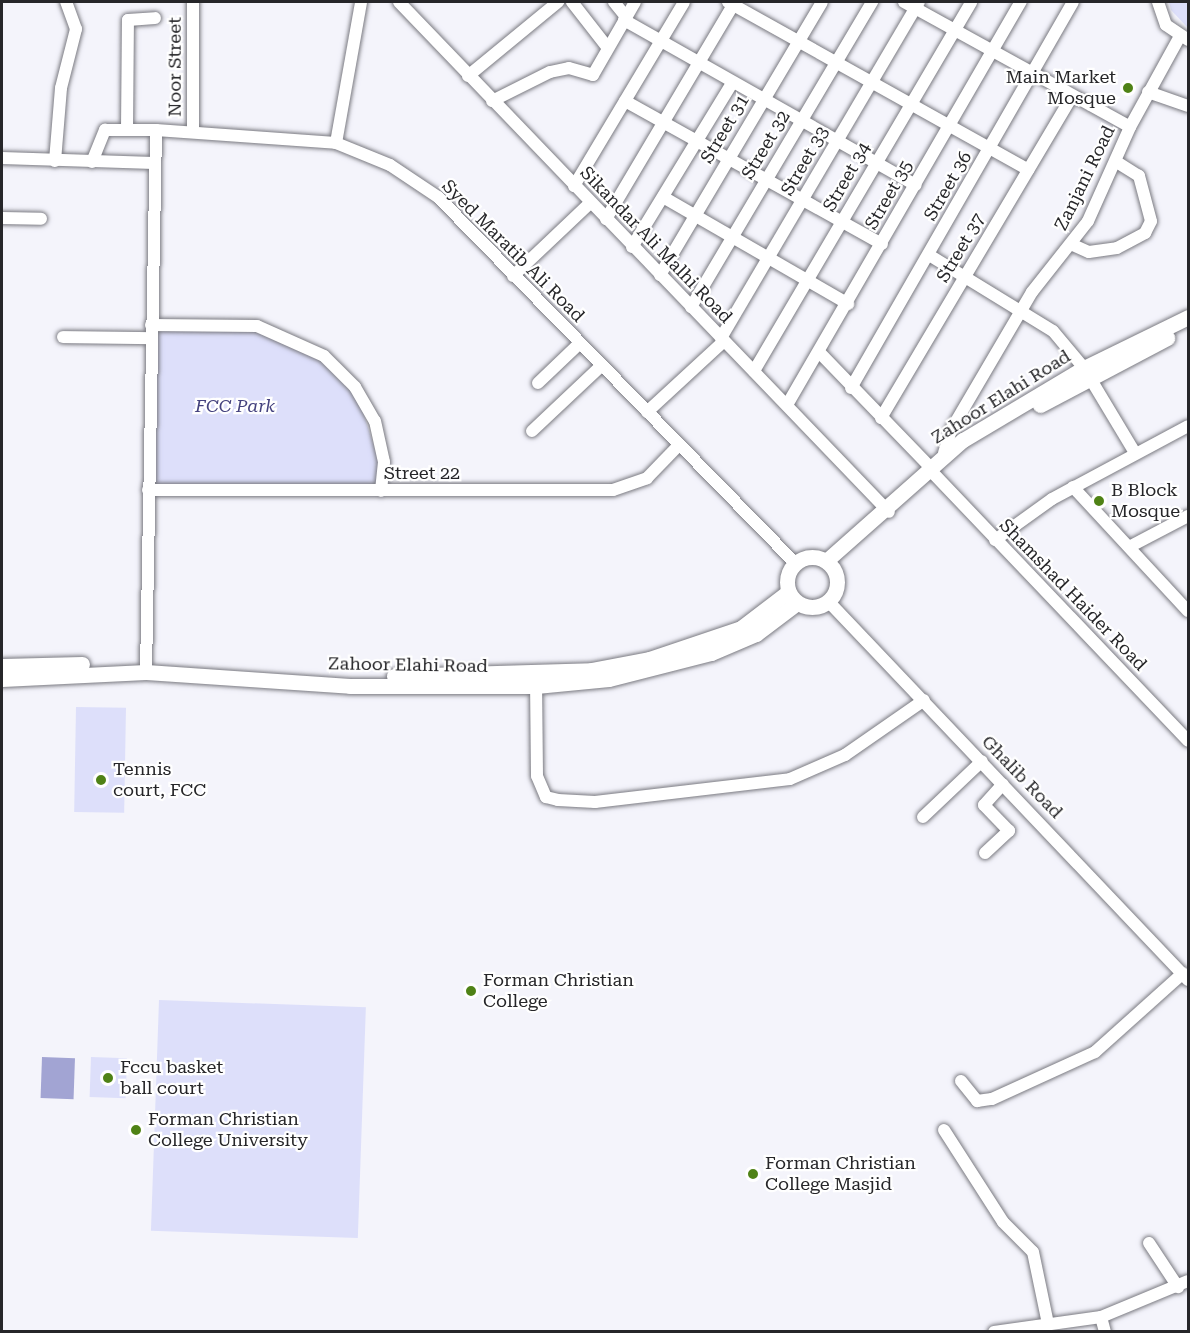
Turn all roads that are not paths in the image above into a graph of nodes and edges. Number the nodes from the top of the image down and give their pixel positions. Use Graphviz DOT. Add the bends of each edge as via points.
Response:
graph roads {
  1 [pos="66,2"];
  2 [pos="193,2"];
  3 [pos="361,2"];
  4 [pos="399,2"];
  5 [pos="558,2"];
  6 [pos="572,2"];
  7 [pos="614,2"];
  8 [pos="635,2"];
  9 [pos="684,2"];
  10 [pos="732,2"];
  11 [pos="822,2"];
  12 [pos="872,2"];
  13 [pos="971,2"];
  14 [pos="1021,2"];
  15 [pos="1072,2"];
  16 [pos="1158,2"];
  17 [pos="913,4"];
  18 [pos="154,18"];
  19 [pos="625,18"];
  20 [pos="954,30"];
  21 [pos="1184,38"];
  22 [pos="660,41"];
  23 [pos="798,41"];
  24 [pos="608,48"];
  25 [pos="992,51"];
  26 [pos="836,62"];
  27 [pos="698,63"];
  28 [pos="1034,75"];
  29 [pos="468,76"];
  30 [pos="872,82"];
  31 [pos="732,83"];
  32 [pos="1148,92"];
  33 [pos="1072,96"];
  34 [pos="763,100"];
  35 [pos="492,101"];
  36 [pos="625,101"];
  37 [pos="911,104"];
  38 [pos="1188,106"];
  39 [pos="801,121"];
  40 [pos="663,122"];
  41 [pos="949,125"];
  42 [pos="1130,128"];
  43 [pos="127,129"];
  44 [pos="156,130"];
  45 [pos="193,132"];
  46 [pos="697,141"];
  47 [pos="837,141"];
  48 [pos="336,143"];
  49 [pos="990,148"];
  50 [pos="2,158"];
  51 [pos="729,159"];
  52 [pos="55,160"];
  53 [pos="1115,161"];
  54 [pos="92,162"];
  55 [pos="154,163"];
  56 [pos="876,163"];
  57 [pos="1028,170"];
  58 [pos="766,180"];
  59 [pos="916,185"];
  60 [pos="574,186"];
  61 [pos="663,197"];
  62 [pos="802,200"];
  63 [pos="590,203"];
  64 [pos="695,216"];
  65 [pos="2,218"];
  66 [pos="41,219"];
  67 [pos="606,219"];
  68 [pos="841,222"];
  69 [pos="732,237"];
  70 [pos="882,244"];
  71 [pos="1073,245"];
  72 [pos="632,247"];
  73 [pos="929,255"];
  74 [pos="768,258"];
  75 [pos="513,276"];
  76 [pos="660,276"];
  77 [pos="965,277"];
  78 [pos="807,280"];
  79 [pos="848,304"];
  80 [pos="691,307"];
  81 [pos="1022,309"];
  82 [pos="1188,317"];
  83 [pos="1188,328"];
  84 [pos="151,331"];
  85 [pos="63,337"];
  86 [pos="723,340"];
  87 [pos="579,344"];
  88 [pos="819,352"];
  89 [pos="601,366"];
  90 [pos="754,371"];
  91 [pos="1086,373"];
  92 [pos="538,382"];
  93 [pos="851,388"];
  94 [pos="787,405"];
  95 [pos="647,412"];
  96 [pos="881,418"];
  97 [pos="1188,426"];
  98 [pos="532,431"];
  99 [pos="679,445"];
  100 [pos="944,453"];
  101 [pos="1135,453"];
  102 [pos="931,469"];
  103 [pos="1073,487"];
  104 [pos="148,490"];
  105 [pos="381,491"];
  106 [pos="886,510"];
  107 [pos="1188,516"];
  108 [pos="995,540"];
  109 [pos="1129,547"];
  110 [pos="795,562"];
  111 [pos="829,564"];
  112 [pos="793,597"];
  113 [pos="828,601"];
  114 [pos="1188,610"];
  115 [pos="2,666"];
  116 [pos="146,668"];
  117 [pos="2,679"];
  118 [pos="536,680"];
  119 [pos="924,700"];
  120 [pos="1188,741"];
  121 [pos="982,761"];
  122 [pos="1003,784"];
  123 [pos="923,817"];
  124 [pos="985,853"];
  125 [pos="1186,976"];
  126 [pos="961,1081"];
  127 [pos="944,1130"];
  128 [pos="1149,1244"];
  129 [pos="1183,1284"];
  130 [pos="1101,1317"];
  131 [pos="1040,1327"];
  132 [pos="994,1332"];
  133 [pos="1104,1332"];
  1 -- 52 [label="street" via="76,29 61,88"];
  2 -- 45 [label="street, Noor Street"];
  3 -- 48 [label="street"];
  4 -- 29 [label="street, Sikandar Ali Malhi Road"];
  5 -- 29 [label="street"];
  6 -- 24 [label="street"];
  7 -- 19 [label="street"];
  8 -- 19 [label="street"];
  9 -- 22 [label="street"];
  10 -- 23 [label="street"];
  10 -- 27 [label="street"];
  11 -- 23 [label="street, Street 31"];
  12 -- 26 [label="street, Street 32"];
  13 -- 20 [label="street, Street 34"];
  14 -- 25 [label="street, Street 35"];
  15 -- 28 [label="street, Street 36"];
  16 -- 21 [label="street" via="1166,25"];
  17 -- 20 [label="street"];
  17 -- 30 [label="street, Street 33"];
  18 -- 43 [label="street" via="128,20"];
  19 -- 22 [label="street"];
  19 -- 24 [label="street"];
  20 -- 25 [label="street"];
  20 -- 37 [label="street, Street 34"];
  21 -- 32 [label="street, Zanjani Road"];
  22 -- 27 [label="street"];
  22 -- 36 [label="street"];
  23 -- 26 [label="street"];
  23 -- 34 [label="street, Street 31"];
  24 -- 35 [label="street" via="593,75 569,68 550,72"];
  25 -- 28 [label="street"];
  25 -- 41 [label="street, Street 35"];
  26 -- 30 [label="street"];
  26 -- 39 [label="street, Street 32"];
  27 -- 31 [label="street"];
  27 -- 40 [label="street"];
  28 -- 33 [label="street"];
  28 -- 49 [label="street, Street 36"];
  29 -- 35 [label="street, Sikandar Ali Malhi Road"];
  30 -- 37 [label="street"];
  30 -- 47 [label="street, Street 33"];
  31 -- 34 [label="street"];
  31 -- 46 [label="street"];
  32 -- 38 [label="street"];
  32 -- 42 [label="street, Zanjani Road"];
  33 -- 42 [label="street"];
  33 -- 57 [label="street, Street 37"];
  34 -- 39 [label="street"];
  34 -- 51 [label="street, Street 31"];
  35 -- 60 [label="street, Sikandar Ali Malhi Road"];
  36 -- 40 [label="street"];
  36 -- 60 [label="street"];
  37 -- 41 [label="street"];
  37 -- 56 [label="street, Street 34"];
  39 -- 47 [label="street"];
  39 -- 58 [label="street, Street 32"];
  40 -- 46 [label="street"];
  40 -- 67 [label="street"];
  41 -- 49 [label="street"];
  41 -- 59 [label="street, Street 35"];
  42 -- 53 [label="street, Zanjani Road"];
  43 -- 44 [label="street, Syed Maratib Ali Road"];
  43 -- 54 [label="street, Syed Maratib Ali Road" via="100,134"];
  44 -- 45 [label="street, Syed Maratib Ali Road"];
  44 -- 55 [label="street"];
  45 -- 48 [label="street, Syed Maratib Ali Road"];
  46 -- 51 [label="street"];
  46 -- 61 [label="street"];
  47 -- 56 [label="street"];
  47 -- 62 [label="street, Street 33"];
  48 -- 75 [label="street, Syed Maratib Ali Road" via="390,165 438,197"];
  49 -- 57 [label="street"];
  49 -- 73 [label="street, Street 36"];
  50 -- 52 [label="street"];
  51 -- 58 [label="street"];
  51 -- 64 [label="street, Street 31"];
  52 -- 54 [label="street"];
  53 -- 71 [label="street, Zanjani Road"];
  53 -- 71 [label="street" via="1139,176 1151,221 1145,233 1117,248 1089,252"];
  54 -- 55 [label="street"];
  55 -- 84 [label="street"];
  56 -- 59 [label="street"];
  56 -- 68 [label="street, Street 34"];
  57 -- 77 [label="street, Street 37"];
  58 -- 62 [label="street"];
  58 -- 69 [label="street, Street 32"];
  59 -- 70 [label="street, Street 35"];
  60 -- 63 [label="street, Sikandar Ali Malhi Road"];
  61 -- 64 [label="street"];
  61 -- 72 [label="street"];
  62 -- 68 [label="street"];
  62 -- 74 [label="street, Street 33"];
  63 -- 67 [label="street, Sikandar Ali Malhi Road"];
  63 -- 75 [label="street"];
  64 -- 69 [label="street"];
  64 -- 76 [label="street, Street 31"];
  65 -- 66 [label="street"];
  67 -- 72 [label="street, Sikandar Ali Malhi Road"];
  68 -- 70 [label="street"];
  68 -- 78 [label="street, Street 34"];
  69 -- 74 [label="street"];
  69 -- 80 [label="street, Street 32"];
  70 -- 79 [label="street, Street 35"];
  71 -- 81 [label="street, Zanjani Road"];
  72 -- 76 [label="street, Sikandar Ali Malhi Road"];
  73 -- 77 [label="street"];
  73 -- 93 [label="street, Street 36"];
  74 -- 78 [label="street"];
  74 -- 86 [label="street, Street 33"];
  75 -- 87 [label="street, Syed Maratib Ali Road"];
  76 -- 80 [label="street, Sikandar Ali Malhi Road"];
  77 -- 81 [label="street"];
  77 -- 96 [label="street, Street 37"];
  78 -- 79 [label="street"];
  78 -- 90 [label="street, Street 34"];
  79 -- 88 [label="street, Street 35"];
  80 -- 86 [label="street, Sikandar Ali Malhi Road"];
  81 -- 91 [label="street" via="1053,331"];
  81 -- 100 [label="street, Zanjani Road" via="945,440"];
  82 -- 91 [label="main road, Zahoor Elahi Road"];
  83 -- 91 [label="main road, Zahoor Elahi Road"];
  84 -- 85 [label="street"];
  84 -- 104 [label="street"];
  84 -- 105 [label="street" via="257,326 324,356 355,387 375,421 384,462"];
  86 -- 90 [label="street, Sikandar Ali Malhi Road"];
  86 -- 95 [label="street, Street 33"];
  87 -- 89 [label="street, Syed Maratib Ali Road"];
  87 -- 92 [label="street"];
  88 -- 93 [label="street, Shamshad Haider Road"];
  88 -- 94 [label="street, Street 35"];
  89 -- 95 [label="street, Syed Maratib Ali Road"];
  89 -- 98 [label="street"];
  90 -- 94 [label="street, Sikandar Ali Malhi Road"];
  91 -- 100 [label="main road, Zahoor Elahi Road"];
  91 -- 101 [label="street"];
  91 -- 102 [label="main road, Zahoor Elahi Road"];
  93 -- 96 [label="street, Shamshad Haider Road"];
  94 -- 106 [label="street, Sikandar Ali Malhi Road"];
  95 -- 99 [label="street, Syed Maratib Ali Road"];
  96 -- 102 [label="street, Shamshad Haider Road"];
  97 -- 101 [label="street"];
  99 -- 105 [label="street, Street 22" via="647,478 613,490"];
  99 -- 110 [label="street, Syed Maratib Ali Road"];
  100 -- 102 [label="main road, Zahoor Elahi Road"];
  101 -- 103 [label="street"];
  102 -- 106 [label="main road, Zahoor Elahi Road"];
  102 -- 108 [label="street, Shamshad Haider Road"];
  103 -- 108 [label="street"];
  103 -- 109 [label="street"];
  104 -- 105 [label="street, Street 22"];
  104 -- 116 [label="street"];
  106 -- 111 [label="main road, Zahoor Elahi Road"];
  107 -- 109 [label="street"];
  108 -- 120 [label="street, Shamshad Haider Road"];
  109 -- 114 [label="street"];
  110 -- 111 [label="main road" via="811,556"];
  110 -- 112 [label="main road" via="787,576"];
  111 -- 113 [label="main road" via="837,581"];
  112 -- 113 [label="main road" via="813,607"];
  112 -- 118 [label="main road, Zahoor Elahi Road" via="756,634 711,653 609,679"];
  113 -- 119 [label="street, Ghalib Road"];
  115 -- 116 [label="main road, Zahoor Elahi Road"];
  116 -- 117 [label="main road, Zahoor Elahi Road"];
  116 -- 118 [label="main road, Zahoor Elahi Road" via="350,686"];
  118 -- 119 [label="street" via="541,789 558,800 595,802 790,779 845,755"];
  119 -- 121 [label="street, Ghalib Road"];
  121 -- 122 [label="street, Ghalib Road"];
  121 -- 123 [label="street"];
  122 -- 124 [label="street" via="984,805 1009,831"];
  122 -- 125 [label="street, Ghalib Road"];
  125 -- 126 [label="street" via="1095,1052 992,1099 977,1101"];
  127 -- 131 [label="street" via="1003,1222 1033,1252"];
  128 -- 129 [label="street"];
  129 -- 130 [label="street"];
  130 -- 131 [label="street"];
  130 -- 133 [label="street"];
  131 -- 132 [label="street"];
}
